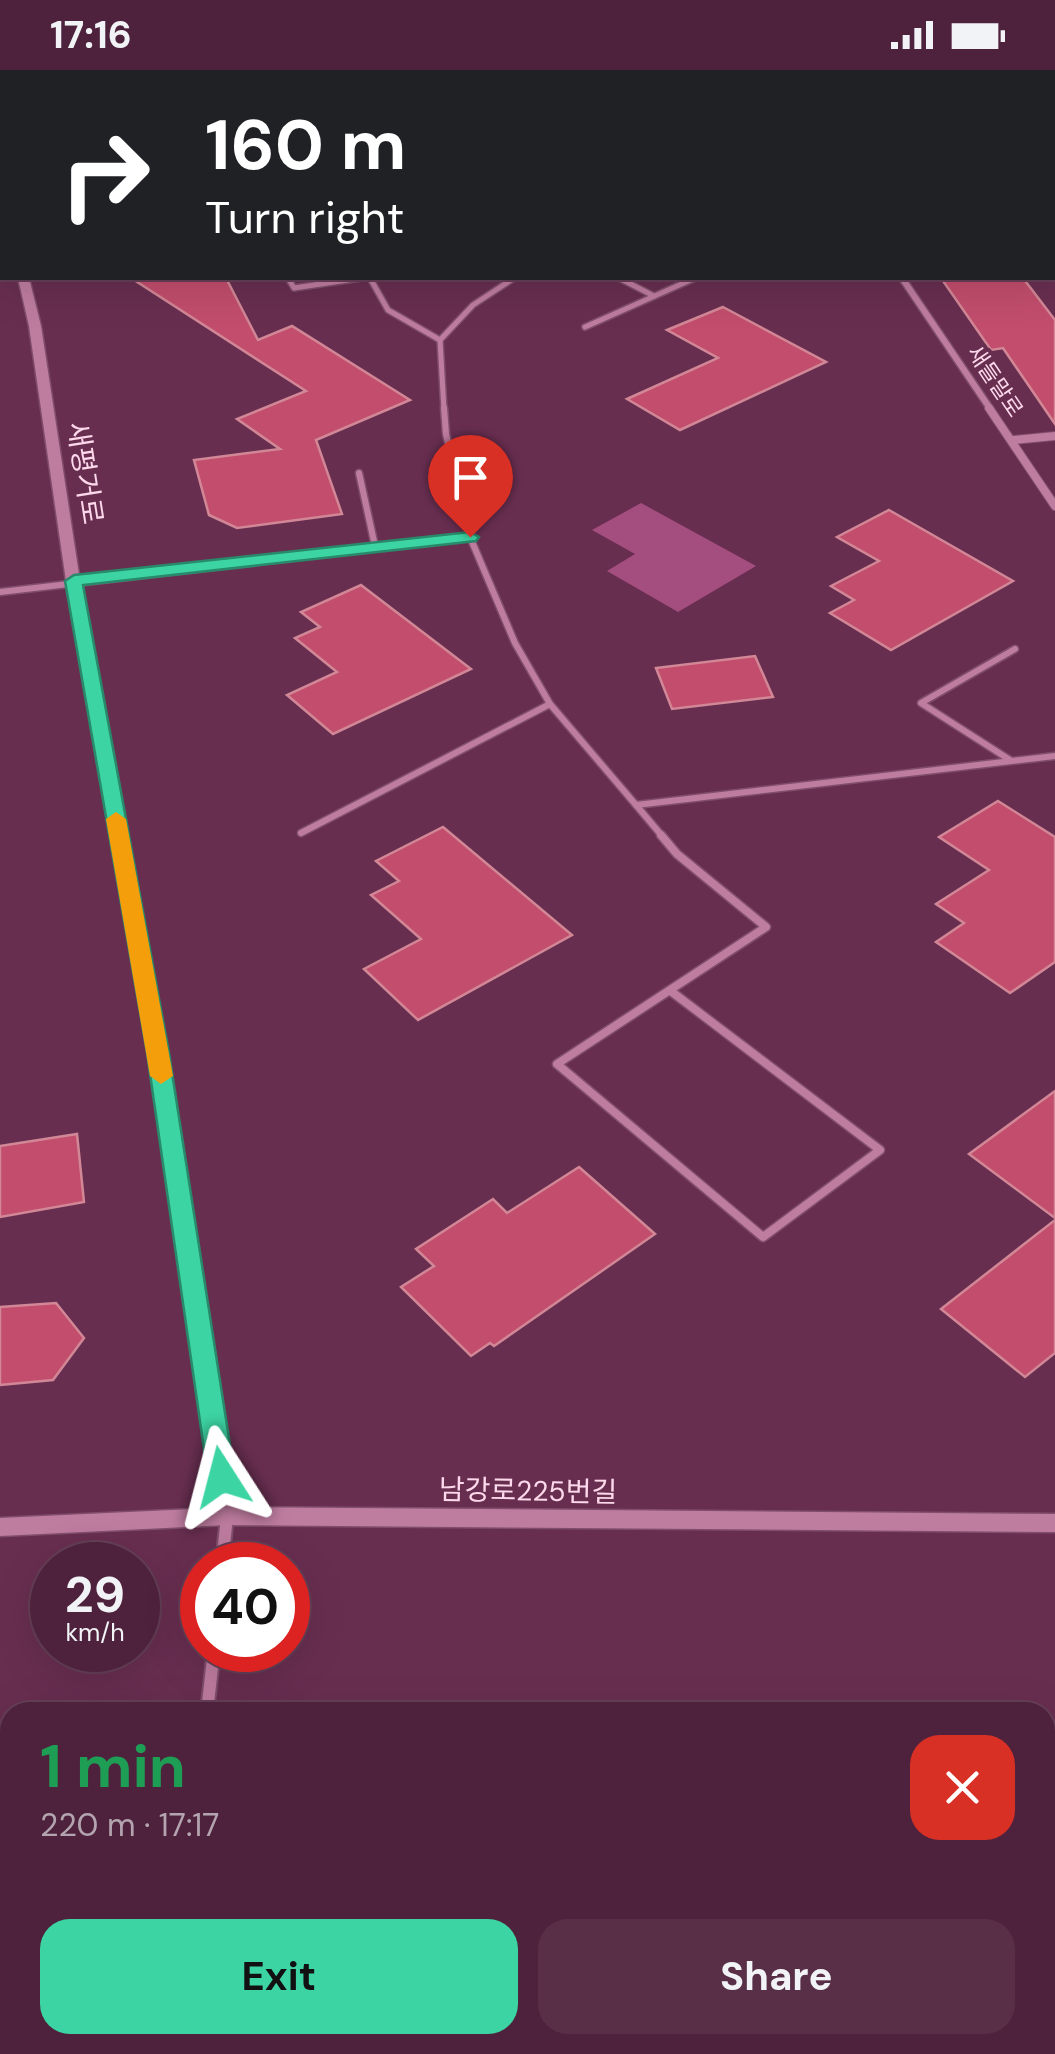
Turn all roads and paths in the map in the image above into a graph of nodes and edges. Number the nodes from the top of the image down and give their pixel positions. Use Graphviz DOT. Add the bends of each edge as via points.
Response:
graph roads {
  1 [pos="23,280"];
  2 [pos="289,280"];
  3 [pos="347,280"];
  4 [pos="371,280"];
  5 [pos="511,280"];
  6 [pos="623,280"];
  7 [pos="690,280"];
  8 [pos="903,280"];
  9 [pos="654,296"];
  10 [pos="584,327"];
  11 [pos="440,340"];
  12 [pos="1055,436"];
  13 [pos="1014,440"];
  14 [pos="359,473"];
  15 [pos="1055,506"];
  16 [pos="470,537"];
  17 [pos="375,546"];
  18 [pos="74,581"];
  19 [pos="0,592"];
  20 [pos="1015,650"];
  21 [pos="550,704"];
  22 [pos="1055,756"];
  23 [pos="1010,760"];
  24 [pos="636,806"];
  25 [pos="301,833"];
  26 [pos="672,992"];
  27 [pos="228,1516"];
  28 [pos="1055,1523"];
  29 [pos="0,1527"];
  30 [pos="225,1542"];
  31 [pos="212,1672"];
  32 [pos="209,1702"];
  1 -- 18 [label="street, 새평거로"];
  2 -- 3 [label="lane" via="294,288"];
  4 -- 11 [label="lane" via="388,310"];
  5 -- 11 [label="lane" via="473,305"];
  6 -- 9 [label="lane"];
  7 -- 9 [label="lane"];
  8 -- 13 [label="street, 새들말로"];
  9 -- 10 [label="lane"];
  11 -- 16 [label="lane" via="446,434"];
  12 -- 13 [label="street"];
  13 -- 15 [label="street, 새들말로"];
  14 -- 17 [label="lane"];
  16 -- 17 [label="lane"];
  16 -- 21 [label="lane" via="515,644"];
  17 -- 18 [label="lane"];
  18 -- 19 [label="lane"];
  18 -- 27 [label="street, 새평거로" via="158,1053"];
  20 -- 23 [label="lane" via="920,702"];
  21 -- 24 [label="lane"];
  21 -- 25 [label="lane"];
  22 -- 23 [label="lane"];
  23 -- 24 [label="lane"];
  24 -- 26 [label="lane" via="677,854 766,927"];
  26 -- 26 [label="lane" via="557,1064 763,1238 880,1150"];
  27 -- 28 [label="street, 남강로225번길"];
  27 -- 29 [label="street, 남강로225번길"];
  27 -- 30 [label="street, 새평거로"];
  31 -- 32 [label="street"];
}
